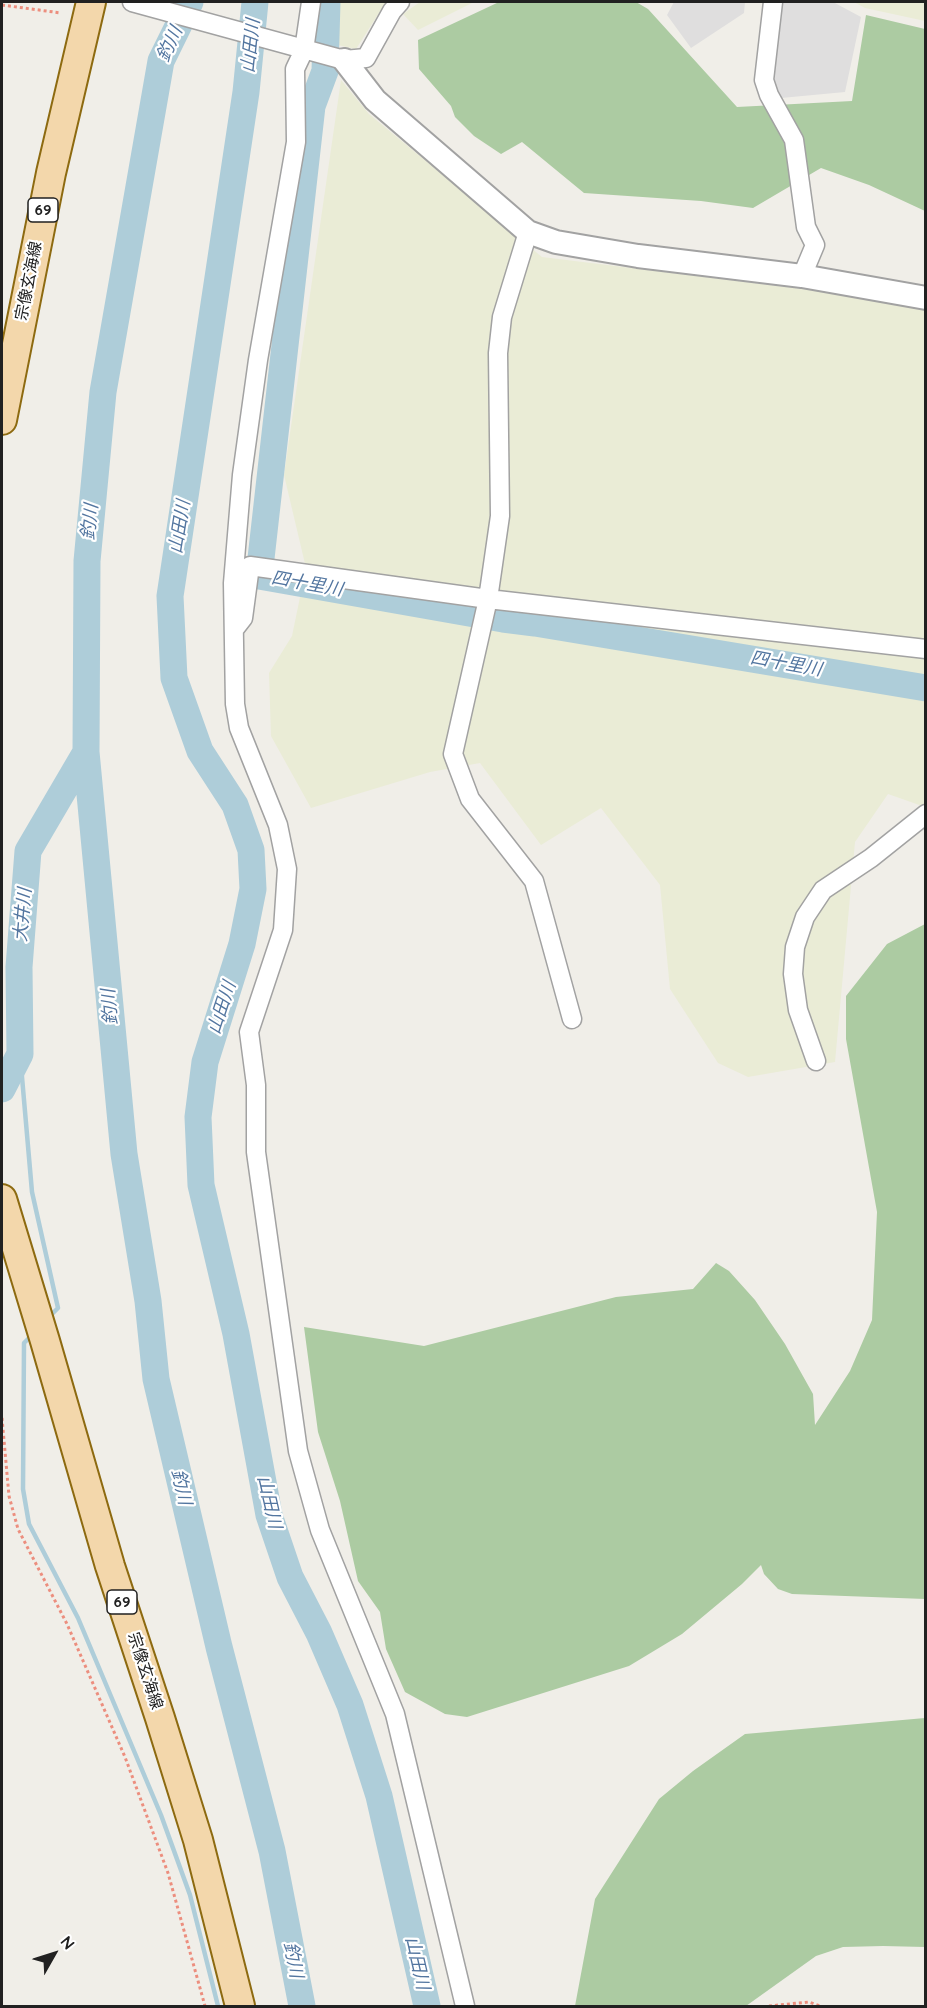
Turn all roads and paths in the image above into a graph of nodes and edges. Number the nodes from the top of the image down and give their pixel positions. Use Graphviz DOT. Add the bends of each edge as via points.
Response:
graph roads {
  1 [pos="91,2"];
  2 [pos="132,2"];
  3 [pos="311,2"];
  4 [pos="400,2"];
  5 [pos="773,2"];
  6 [pos="2,5"];
  7 [pos="61,13"];
  8 [pos="296,48"];
  9 [pos="344,60"];
  10 [pos="528,232"];
  11 [pos="802,276"];
  12 [pos="926,298"];
  13 [pos="2,420"];
  14 [pos="488,600"];
  15 [pos="235,628"];
  16 [pos="926,649"];
  17 [pos="926,814"];
  18 [pos="572,1019"];
  19 [pos="816,1061"];
  20 [pos="2,1199"];
  21 [pos="2,1418"];
  22 [pos="205,2007"];
  23 [pos="240,2007"];
  24 [pos="465,2007"];
  25 [pos="769,2007"];
  26 [pos="820,2007"];
  1 -- 13 [label="main road, 宗像玄海線 / 69" via="51,174"];
  2 -- 8 [label="street"];
  3 -- 8 [label="street"];
  4 -- 9 [label="street" via="366,58"];
  5 -- 11 [label="street" via="764,80 794,140 806,227 815,244"];
  6 -- 7 [label="path"];
  8 -- 9 [label="street"];
  8 -- 15 [label="street" via="296,142 242,475 233,583"];
  9 -- 10 [label="street" via="375,100"];
  10 -- 11 [label="street" via="556,242 638,256"];
  10 -- 14 [label="street" via="501,326 498,353 500,516"];
  11 -- 12 [label="street"];
  14 -- 15 [label="street" via="250,566 243,618"];
  14 -- 16 [label="street"];
  14 -- 18 [label="street" via="453,754 470,799 534,881"];
  15 -- 24 [label="street" via="235,704 239,728 278,825 287,869 283,930 249,1032 255,1084 255,1152 298,1451 320,1530 395,1714"];
  17 -- 19 [label="street" via="823,890 805,917 795,946 793,974 798,1010"];
  20 -- 23 [label="main road, 宗像玄海線 / 69" via="110,1566 198,1840"];
  21 -- 22 [label="path" via="9,1496 18,1529 67,1624 125,1757 168,1873"];
  25 -- 26 [label="path" via="809,2002"];
}
